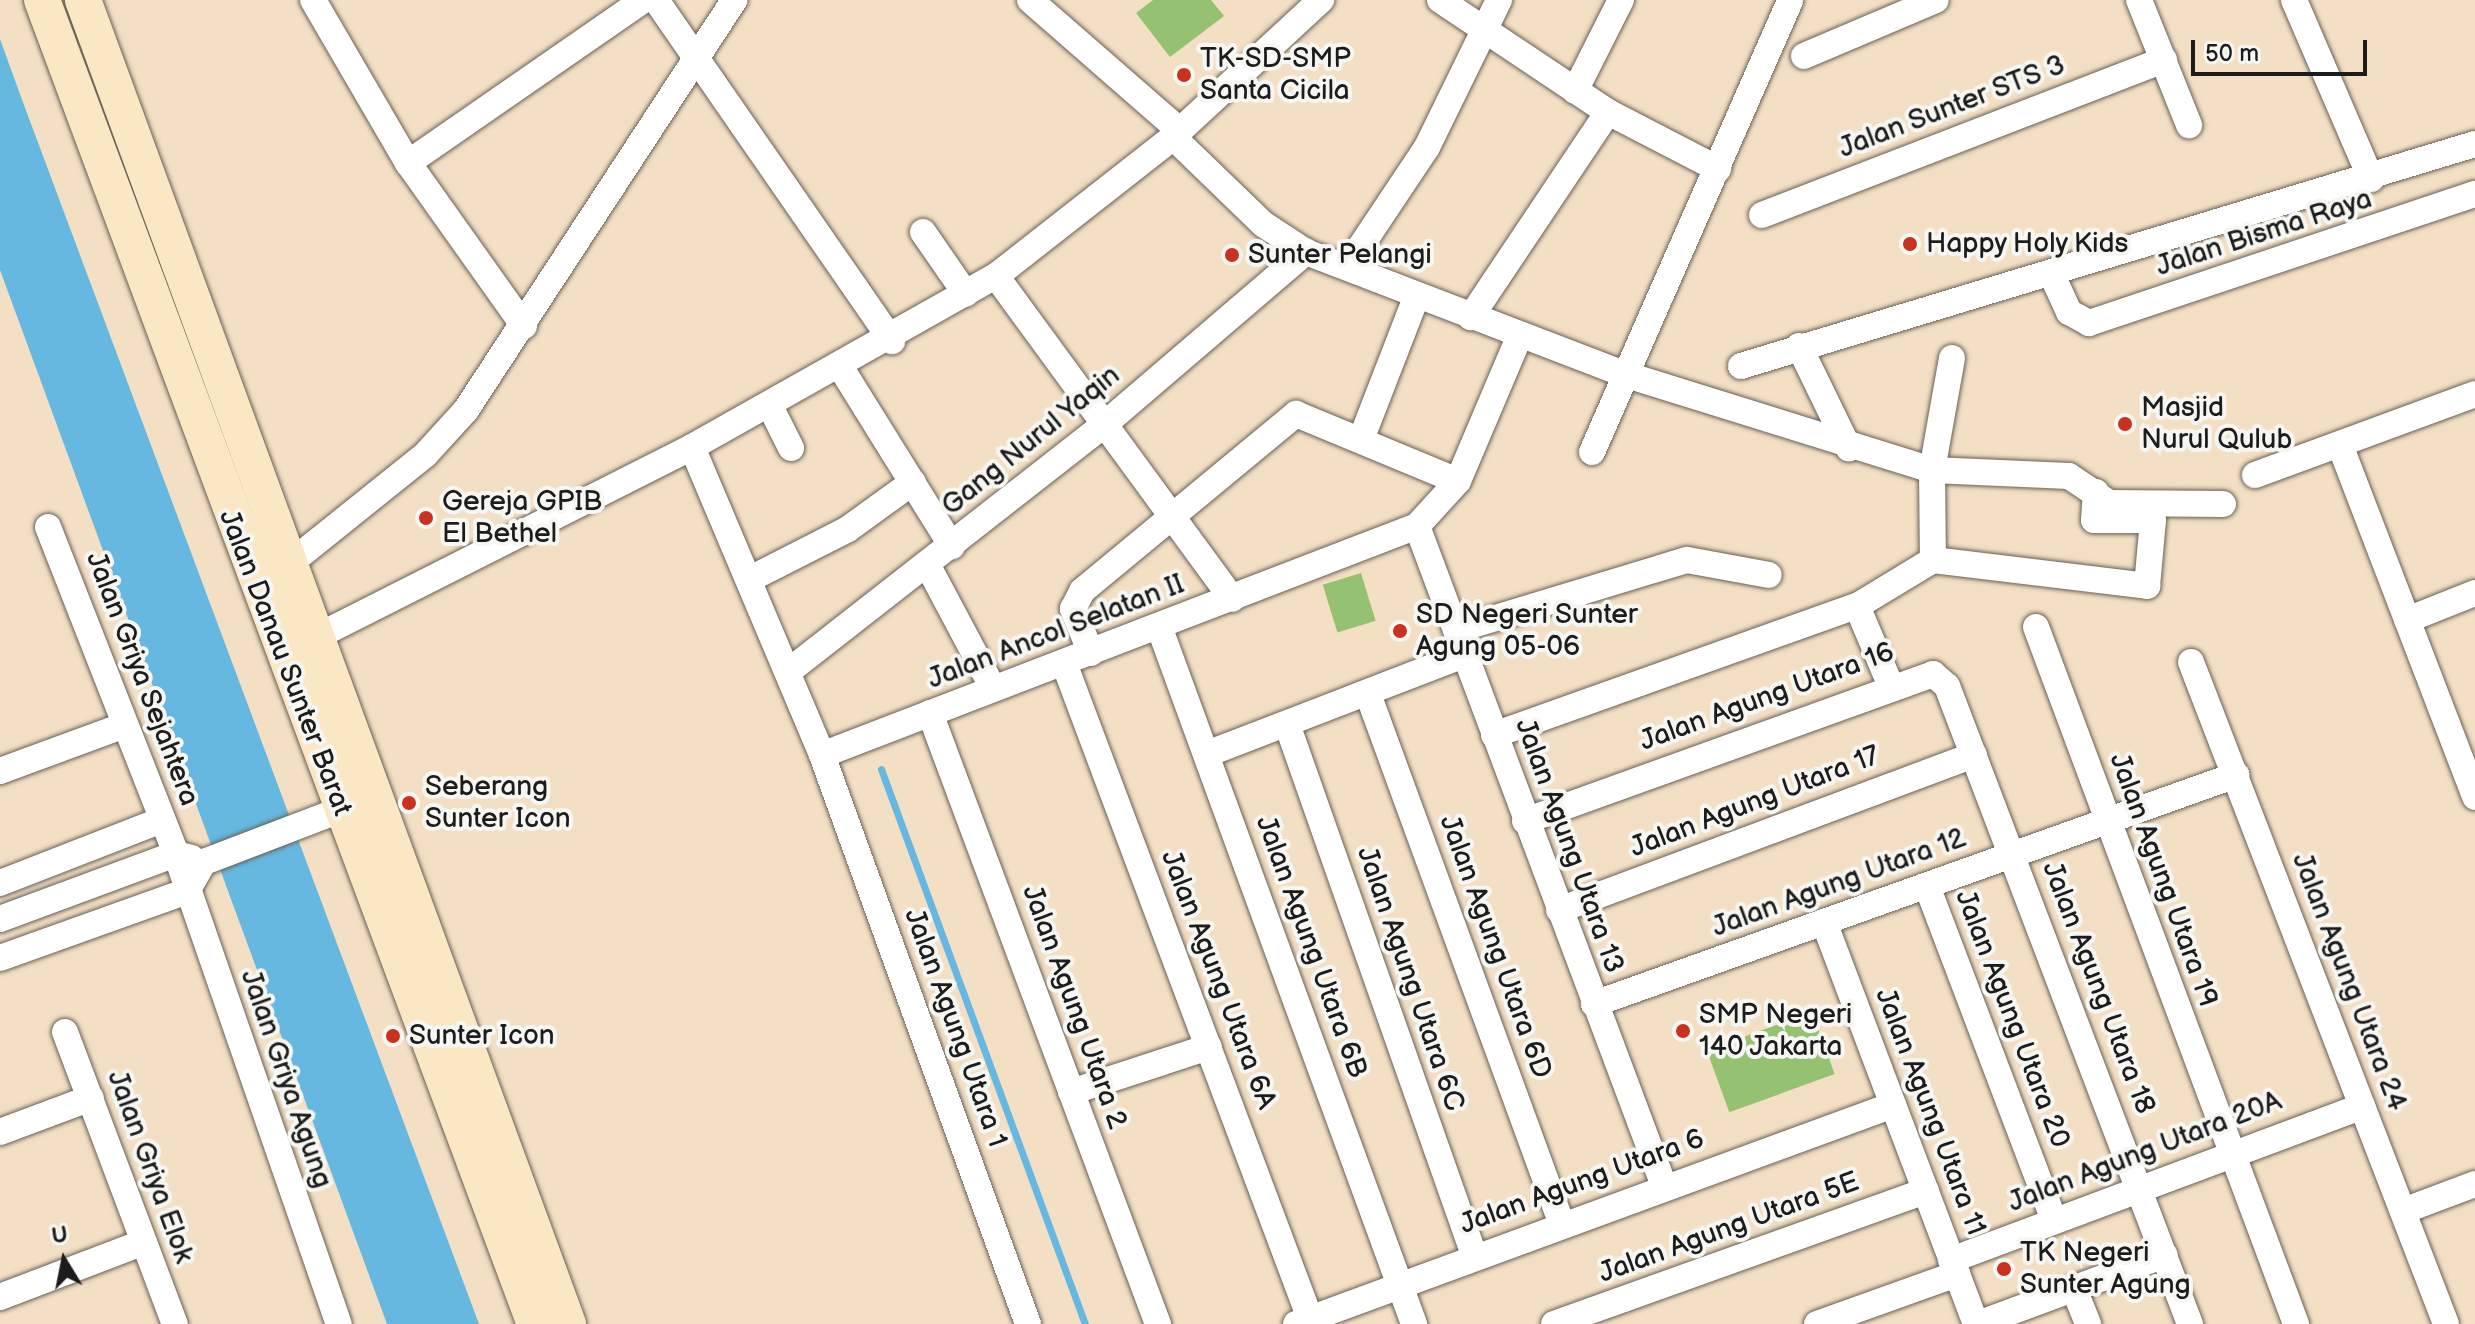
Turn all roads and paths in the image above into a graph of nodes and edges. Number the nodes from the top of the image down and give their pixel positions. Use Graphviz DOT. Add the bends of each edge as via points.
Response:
graph roads {
  1 [pos="42,0"];
  2 [pos="83,0"];
  3 [pos="313,0"];
  4 [pos="643,0"];
  5 [pos="656,0"];
  6 [pos="734,0"];
  7 [pos="1030,0"];
  8 [pos="1321,0"];
  9 [pos="1440,0"];
  10 [pos="1499,0"];
  11 [pos="1621,0"];
  12 [pos="1790,0"];
  13 [pos="1936,0"];
  14 [pos="2139,0"];
  15 [pos="2294,0"];
  16 [pos="1905,6"];
  17 [pos="1486,33"];
  18 [pos="696,55"];
  19 [pos="1804,56"];
  20 [pos="2164,60"];
  21 [pos="1575,91"];
  22 [pos="1608,112"];
  23 [pos="2189,125"];
  24 [pos="1176,134"];
  25 [pos="2475,144"];
  26 [pos="141,156"];
  27 [pos="408,163"];
  28 [pos="105,169"];
  29 [pos="1718,169"];
  30 [pos="2371,179"];
  31 [pos="2475,194"];
  32 [pos="1762,215"];
  33 [pos="923,232"];
  34 [pos="1306,252"];
  35 [pos="1347,267"];
  36 [pos="2052,275"];
  37 [pos="996,276"];
  38 [pos="966,294"];
  39 [pos="1417,295"];
  40 [pos="1471,317"];
  41 [pos="524,326"];
  42 [pos="1520,335"];
  43 [pos="892,341"];
  44 [pos="1799,346"];
  45 [pos="1952,358"];
  46 [pos="1741,366"];
  47 [pos="841,368"];
  48 [pos="1627,375"];
  49 [pos="2475,394"];
  50 [pos="770,406"];
  51 [pos="1105,424"];
  52 [pos="1362,437"];
  53 [pos="2340,445"];
  54 [pos="692,447"];
  55 [pos="791,448"];
  56 [pos="1849,449"];
  57 [pos="1592,452"];
  58 [pos="1932,470"];
  59 [pos="2255,475"];
  60 [pos="1458,481"];
  61 [pos="913,482"];
  62 [pos="2096,492"];
  63 [pos="2223,504"];
  64 [pos="1173,513"];
  65 [pos="1417,526"];
  66 [pos="48,527"];
  67 [pos="952,546"];
  68 [pos="1933,560"];
  69 [pos="289,564"];
  70 [pos="928,566"];
  71 [pos="1769,575"];
  72 [pos="750,579"];
  73 [pos="2475,593"];
  74 [pos="1232,599"];
  75 [pos="1857,606"];
  76 [pos="2407,620"];
  77 [pos="2036,627"];
  78 [pos="1160,629"];
  79 [pos="314,638"];
  80 [pos="1460,643"];
  81 [pos="1091,653"];
  82 [pos="2191,662"];
  83 [pos="1064,663"];
  84 [pos="789,671"];
  85 [pos="1890,684"];
  86 [pos="993,688"];
  87 [pos="1368,694"];
  88 [pos="930,713"];
  89 [pos="1287,724"];
  90 [pos="122,726"];
  91 [pos="1494,735"];
  92 [pos="1207,754"];
  93 [pos="822,755"];
  94 [pos="1974,755"];
  95 [pos="0,771"];
  96 [pos="2236,775"];
  97 [pos="2475,797"];
  98 [pos="325,816"];
  99 [pos="162,820"];
  100 [pos="1525,821"];
  101 [pos="2107,822"];
  102 [pos="176,854"];
  103 [pos="2013,855"];
  104 [pos="209,860"];
  105 [pos="0,883"];
  106 [pos="1927,886"];
  107 [pos="187,891"];
  108 [pos="1559,910"];
  109 [pos="0,919"];
  110 [pos="1824,922"];
  111 [pos="0,958"];
  112 [pos="1594,1004"];
  113 [pos="65,1032"];
  114 [pos="1209,1047"];
  115 [pos="1071,1092"];
  116 [pos="91,1098"];
  117 [pos="1893,1105"];
  118 [pos="2362,1106"];
  119 [pos="0,1132"];
  120 [pos="2231,1154"];
  121 [pos="2475,1184"];
  122 [pos="1664,1186"];
  123 [pos="2140,1189"];
  124 [pos="1926,1191"];
  125 [pos="2403,1211"];
  126 [pos="2054,1221"];
  127 [pos="1561,1222"];
  128 [pos="144,1242"];
  129 [pos="1474,1255"];
  130 [pos="2165,1255"];
  131 [pos="1954,1267"];
  132 [pos="1400,1287"];
  133 [pos="2074,1289"];
  134 [pos="0,1297"];
  135 [pos="1306,1322"];
  136 [pos="555,1323"];
  137 [pos="175,1324"];
  138 [pos="339,1324"];
  139 [pos="1028,1324"];
  140 [pos="1158,1324"];
  141 [pos="1414,1324"];
  142 [pos="1554,1324"];
  143 [pos="1817,1324"];
  144 [pos="1977,1324"];
  145 [pos="2088,1324"];
  146 [pos="2190,1324"];
  147 [pos="2296,1324"];
  148 [pos="2446,1324"];
  1 -- 28 [label="main road, Jalan Danau Sunter Barat"];
  2 -- 26 [label="main road, Jalan Danau Sunter Barat"];
  3 -- 27 [label="street"];
  4 -- 27 [label="street"];
  5 -- 18 [label="street"];
  6 -- 18 [label="street"];
  7 -- 24 [label="street"];
  8 -- 24 [label="street"];
  9 -- 17 [label="street"];
  10 -- 17 [label="street"];
  11 -- 21 [label="street"];
  12 -- 29 [label="street"];
  13 -- 16 [label="street"];
  14 -- 20 [label="street"];
  15 -- 30 [label="street"];
  16 -- 19 [label="street"];
  17 -- 21 [label="street"];
  17 -- 35 [label="street" via="1427,147"];
  18 -- 41 [label="street"];
  18 -- 43 [label="street"];
  20 -- 23 [label="street"];
  20 -- 32 [label="street, Jalan Sunter STS 3"];
  21 -- 22 [label="street"];
  22 -- 29 [label="street"];
  22 -- 40 [label="street"];
  24 -- 34 [label="street" via="1263,224"];
  24 -- 37 [label="street"];
  25 -- 30 [label="street"];
  26 -- 28 [label="main road"];
  26 -- 69 [label="main road, Jalan Danau Sunter Barat"];
  27 -- 41 [label="street"];
  28 -- 98 [label="main road, Jalan Danau Sunter Barat"];
  29 -- 48 [label="street"];
  30 -- 36 [label="street"];
  31 -- 36 [label="street, Jalan Bisma Raya" via="2089,323 2069,312"];
  33 -- 38 [label="street"];
  34 -- 35 [label="street"];
  34 -- 51 [label="street, Gang Nurul Yaqin"];
  35 -- 39 [label="street"];
  36 -- 44 [label="street"];
  37 -- 38 [label="street"];
  37 -- 51 [label="street"];
  38 -- 43 [label="street"];
  39 -- 40 [label="street"];
  39 -- 52 [label="street"];
  40 -- 42 [label="street"];
  41 -- 69 [label="street" via="425,455"];
  42 -- 48 [label="street"];
  42 -- 60 [label="street, Jalan Ancol Selatan II"];
  43 -- 47 [label="street"];
  44 -- 46 [label="street"];
  44 -- 56 [label="street"];
  45 -- 58 [label="street"];
  47 -- 50 [label="street"];
  47 -- 61 [label="street"];
  48 -- 56 [label="street" via="1753,409"];
  48 -- 57 [label="street"];
  49 -- 53 [label="street"];
  50 -- 54 [label="street"];
  50 -- 55 [label="street"];
  51 -- 64 [label="street"];
  51 -- 67 [label="street, Gang Nurul Yaqin"];
  52 -- 60 [label="street"];
  52 -- 64 [label="street" via="1296,414"];
  53 -- 59 [label="street"];
  53 -- 76 [label="street"];
  54 -- 72 [label="street"];
  54 -- 79 [label="street"];
  56 -- 58 [label="street"];
  58 -- 62 [label="street" via="2069,476"];
  58 -- 68 [label="street"];
  60 -- 65 [label="street, Jalan Ancol Selatan II"];
  61 -- 67 [label="street"];
  61 -- 72 [label="street" via="848,529"];
  62 -- 63 [label="street" via="2109,503"];
  62 -- 68 [label="street" via="2094,520 2153,520 2147,586"];
  64 -- 74 [label="street"];
  64 -- 81 [label="street" via="1076,599"];
  65 -- 74 [label="street, Jalan Ancol Selatan II"];
  65 -- 80 [label="street, Jalan Agung Utara 13"];
  66 -- 90 [label="street, Jalan Griya Sejahtera"];
  67 -- 70 [label="street, Gang Nurul Yaqin"];
  68 -- 75 [label="street"];
  69 -- 79 [label="main road, Jalan Danau Sunter Barat"];
  70 -- 84 [label="street, Gang Nurul Yaqin"];
  70 -- 86 [label="street"];
  71 -- 80 [label="street" via="1687,560"];
  72 -- 84 [label="street"];
  73 -- 76 [label="street"];
  74 -- 78 [label="street, Jalan Ancol Selatan II"];
  75 -- 85 [label="street"];
  75 -- 91 [label="street"];
  76 -- 97 [label="street"];
  77 -- 101 [label="street, Jalan Agung Utara 19"];
  78 -- 81 [label="street, Jalan Ancol Selatan II"];
  78 -- 92 [label="street, Jalan Agung Utara 6B"];
  79 -- 136 [label="main road, Jalan Danau Sunter Barat"];
  80 -- 87 [label="street"];
  80 -- 91 [label="street, Jalan Agung Utara 13"];
  81 -- 83 [label="street, Jalan Ancol Selatan II"];
  82 -- 96 [label="street, Jalan Agung Utara 24"];
  83 -- 86 [label="street, Jalan Ancol Selatan II"];
  83 -- 114 [label="street, Jalan Agung Utara 6A"];
  84 -- 93 [label="street"];
  85 -- 94 [label="street, Jalan Agung Utara 16" via="1933,674 1947,686"];
  85 -- 100 [label="street, Jalan Agung Utara 16"];
  86 -- 88 [label="street, Jalan Ancol Selatan II"];
  87 -- 89 [label="street"];
  87 -- 127 [label="street, Jalan Agung Utara 6D"];
  88 -- 93 [label="street, Jalan Ancol Selatan II"];
  88 -- 115 [label="street, Jalan Agung Utara 2"];
  89 -- 92 [label="street"];
  89 -- 129 [label="street, Jalan Agung Utara 6C"];
  90 -- 95 [label="street"];
  90 -- 99 [label="street, Jalan Griya Sejahtera"];
  91 -- 100 [label="street, Jalan Agung Utara 13"];
  92 -- 132 [label="street, Jalan Agung Utara 6B"];
  93 -- 139 [label="street, Jalan Agung Utara 1"];
  94 -- 103 [label="street, Jalan Agung Utara 16"];
  94 -- 108 [label="street, Jalan Agung Utara 17"];
  96 -- 101 [label="street, Jalan Agung Utara 12"];
  96 -- 118 [label="street, Jalan Agung Utara 24"];
  98 -- 104 [label="street"];
  98 -- 136 [label="main road, Jalan Danau Sunter Barat"];
  99 -- 102 [label="street, Jalan Griya Sejahtera"];
  99 -- 105 [label="street"];
  100 -- 108 [label="street, Jalan Agung Utara 13"];
  101 -- 103 [label="street, Jalan Agung Utara 12"];
  101 -- 120 [label="street, Jalan Agung Utara 19"];
  102 -- 104 [label="street"];
  102 -- 107 [label="street, Jalan Griya Agung"];
  102 -- 109 [label="street"];
  103 -- 106 [label="street, Jalan Agung Utara 12"];
  103 -- 123 [label="street, Jalan Agung Utara 18"];
  104 -- 107 [label="street"];
  106 -- 110 [label="street, Jalan Agung Utara 12"];
  106 -- 126 [label="street, Jalan Agung Utara 20"];
  107 -- 111 [label="street"];
  107 -- 138 [label="street, Jalan Griya Agung"];
  108 -- 112 [label="street, Jalan Agung Utara 13"];
  110 -- 112 [label="street, Jalan Agung Utara 12"];
  110 -- 117 [label="street, Jalan Agung Utara 11"];
  112 -- 122 [label="street, Jalan Agung Utara 13"];
  113 -- 116 [label="street, Jalan Griya Elok"];
  114 -- 115 [label="street"];
  114 -- 135 [label="street, Jalan Agung Utara 6A"];
  115 -- 140 [label="street, Jalan Agung Utara 2"];
  116 -- 119 [label="street"];
  116 -- 128 [label="street, Jalan Griya Elok"];
  117 -- 122 [label="street, Jalan Agung Utara 6"];
  117 -- 124 [label="street, Jalan Agung Utara 11"];
  118 -- 120 [label="street, Jalan Agung Utara 20A"];
  118 -- 125 [label="street, Jalan Agung Utara 24"];
  120 -- 123 [label="street, Jalan Agung Utara 20A"];
  120 -- 147 [label="street, Jalan Agung Utara 19"];
  121 -- 125 [label="street"];
  122 -- 127 [label="street, Jalan Agung Utara 6"];
  123 -- 126 [label="street, Jalan Agung Utara 20A"];
  123 -- 130 [label="street, Jalan Agung Utara 18"];
  124 -- 131 [label="street, Jalan Agung Utara 11"];
  124 -- 142 [label="street, Jalan Agung Utara 5E"];
  125 -- 148 [label="street, Jalan Agung Utara 24"];
  126 -- 131 [label="street, Jalan Agung Utara 20A"];
  127 -- 129 [label="street, Jalan Agung Utara 6"];
  128 -- 134 [label="street"];
  128 -- 137 [label="street, Jalan Griya Elok"];
  129 -- 132 [label="street, Jalan Agung Utara 6"];
  130 -- 133 [label="street"];
  130 -- 146 [label="street, Jalan Agung Utara 18"];
  131 -- 143 [label="street, Jalan Agung Utara 20A"];
  131 -- 144 [label="street, Jalan Agung Utara 11"];
  132 -- 135 [label="street, Jalan Agung Utara 6"];
  132 -- 141 [label="street, Jalan Agung Utara 6B"];
  133 -- 144 [label="street"];
  133 -- 145 [label="street"];
}
